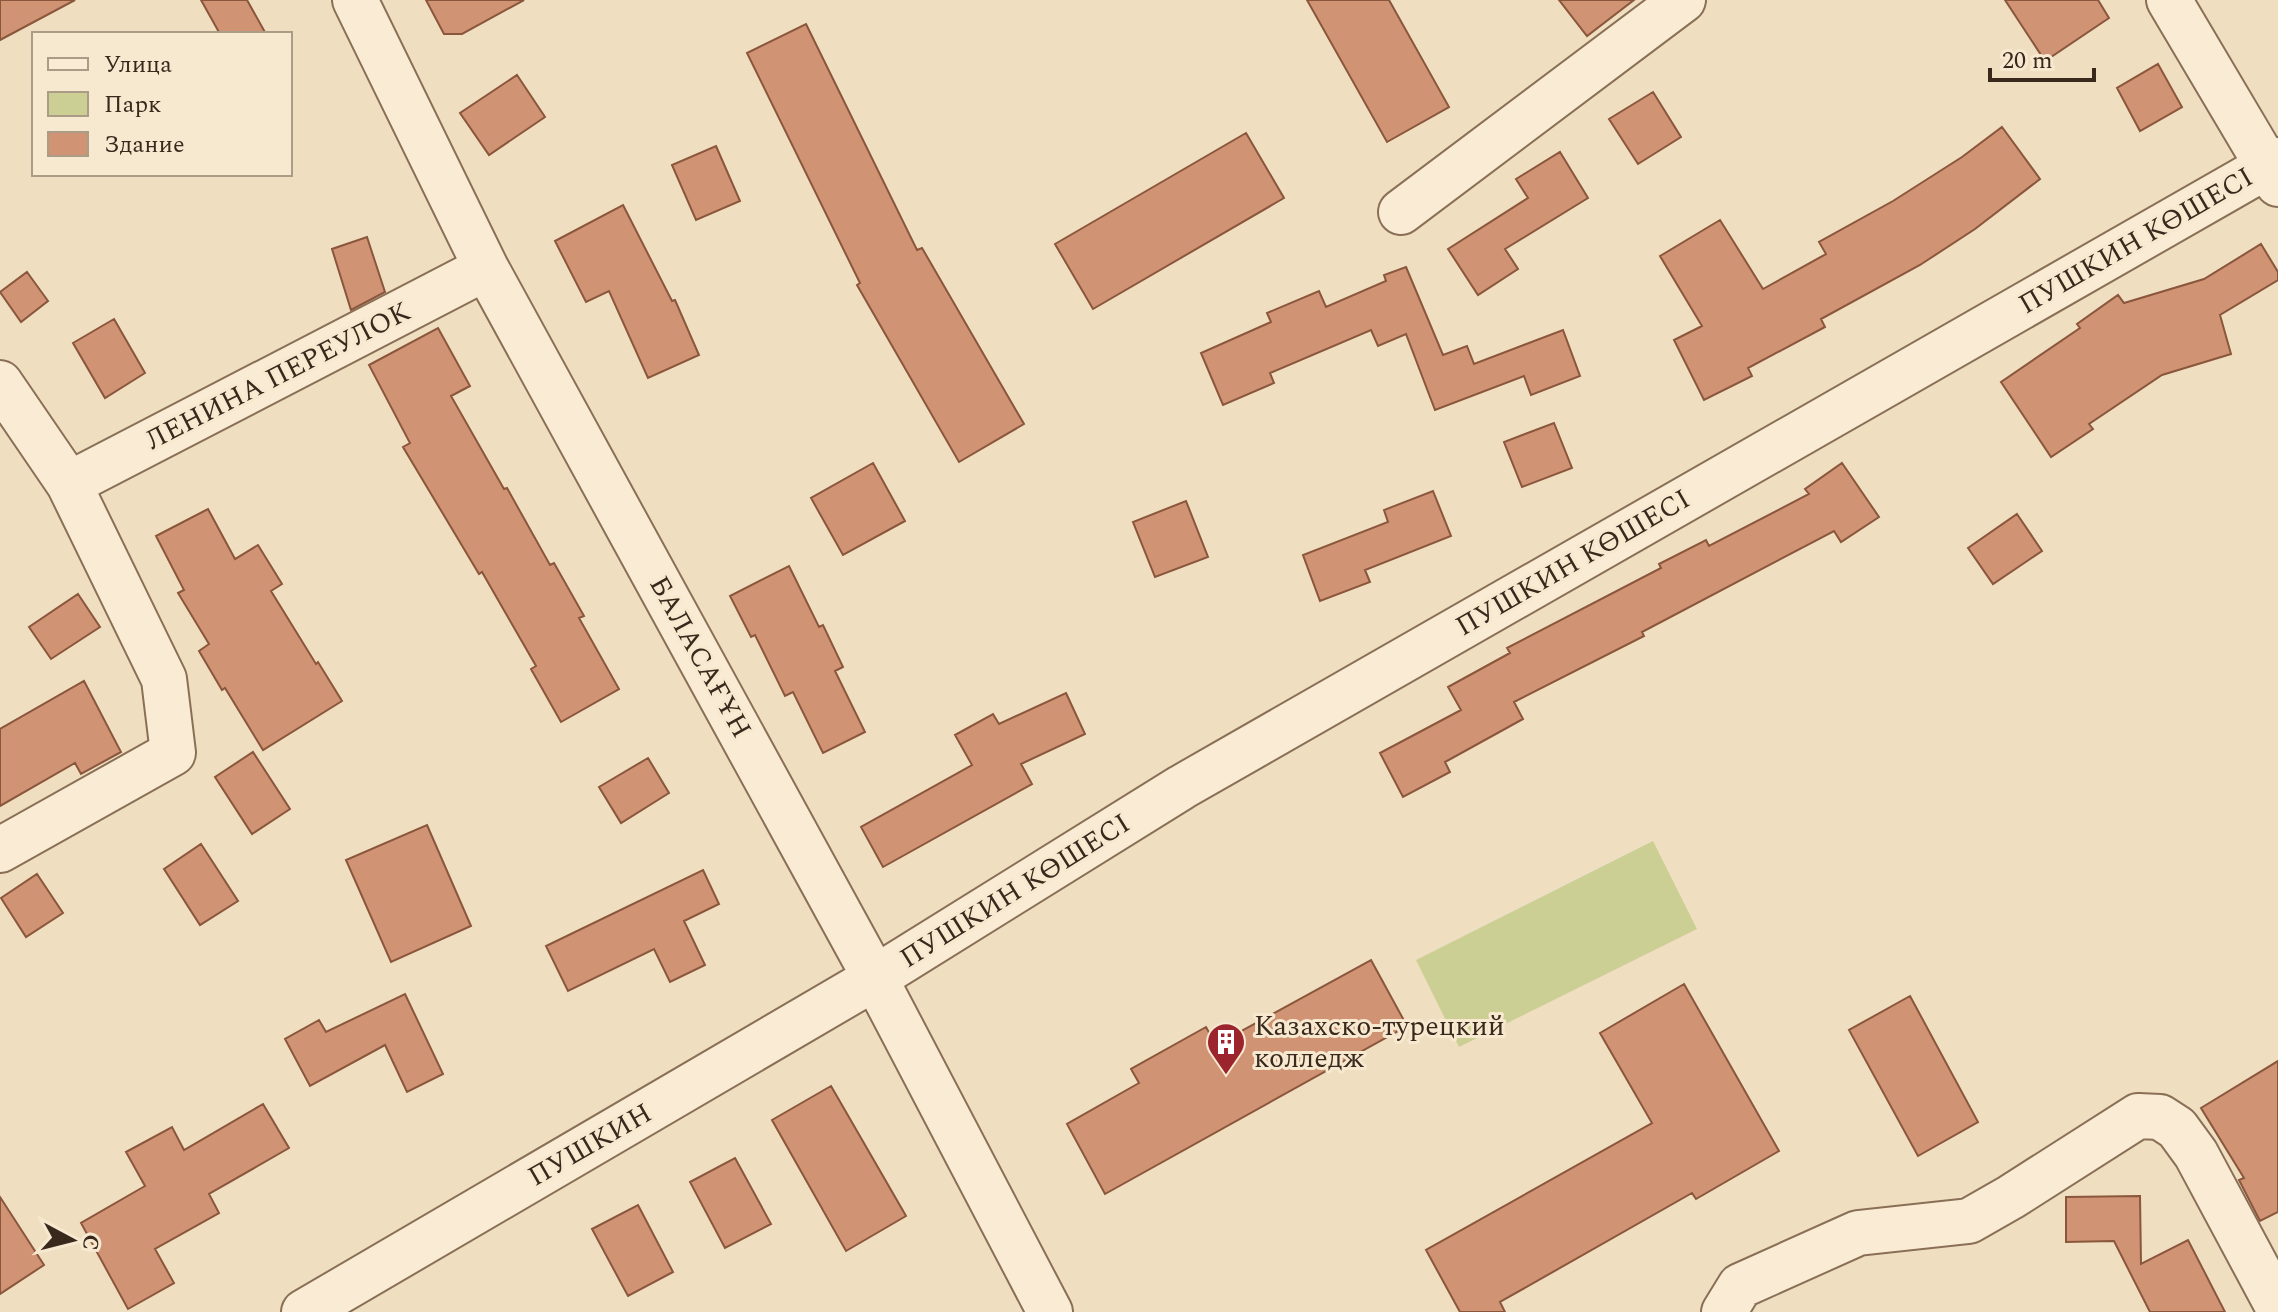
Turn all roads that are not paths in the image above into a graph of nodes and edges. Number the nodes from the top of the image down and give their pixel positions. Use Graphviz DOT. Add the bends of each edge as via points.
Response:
graph roads {
  1 [pos="355,0"];
  2 [pos="2169,0"];
  3 [pos="1678,2"];
  4 [pos="2275,170"];
  5 [pos="1401,212"];
  6 [pos="486,268"];
  7 [pos="0,383"];
  8 [pos="69,484"];
  9 [pos="0,850"];
  10 [pos="875,978"];
  11 [pos="2278,1307"];
  12 [pos="304,1312"];
  13 [pos="1050,1312"];
  14 [pos="1724,1312"];
  1 -- 6 [label="street, БАЛАСАҒҰН"];
  2 -- 4 [label="street"];
  3 -- 5 [label="street"];
  4 -- 10 [label="street, ПУШКИН КӨШЕСІ" via="1182,787"];
  6 -- 8 [label="street, ЛЕНИНА ПЕРЕУЛОК"];
  6 -- 10 [label="street, БАЛАСАҒҰН"];
  7 -- 8 [label="street"];
  8 -- 9 [label="street" via="164,679 173,753"];
  10 -- 12 [label="street, ПУШКИН"];
  10 -- 13 [label="street, БАЛАСАҒҰН"];
  11 -- 14 [label="street" via="2177,1128 2160,1117 2138,1116 1969,1221 1858,1233 1740,1286"];
}
